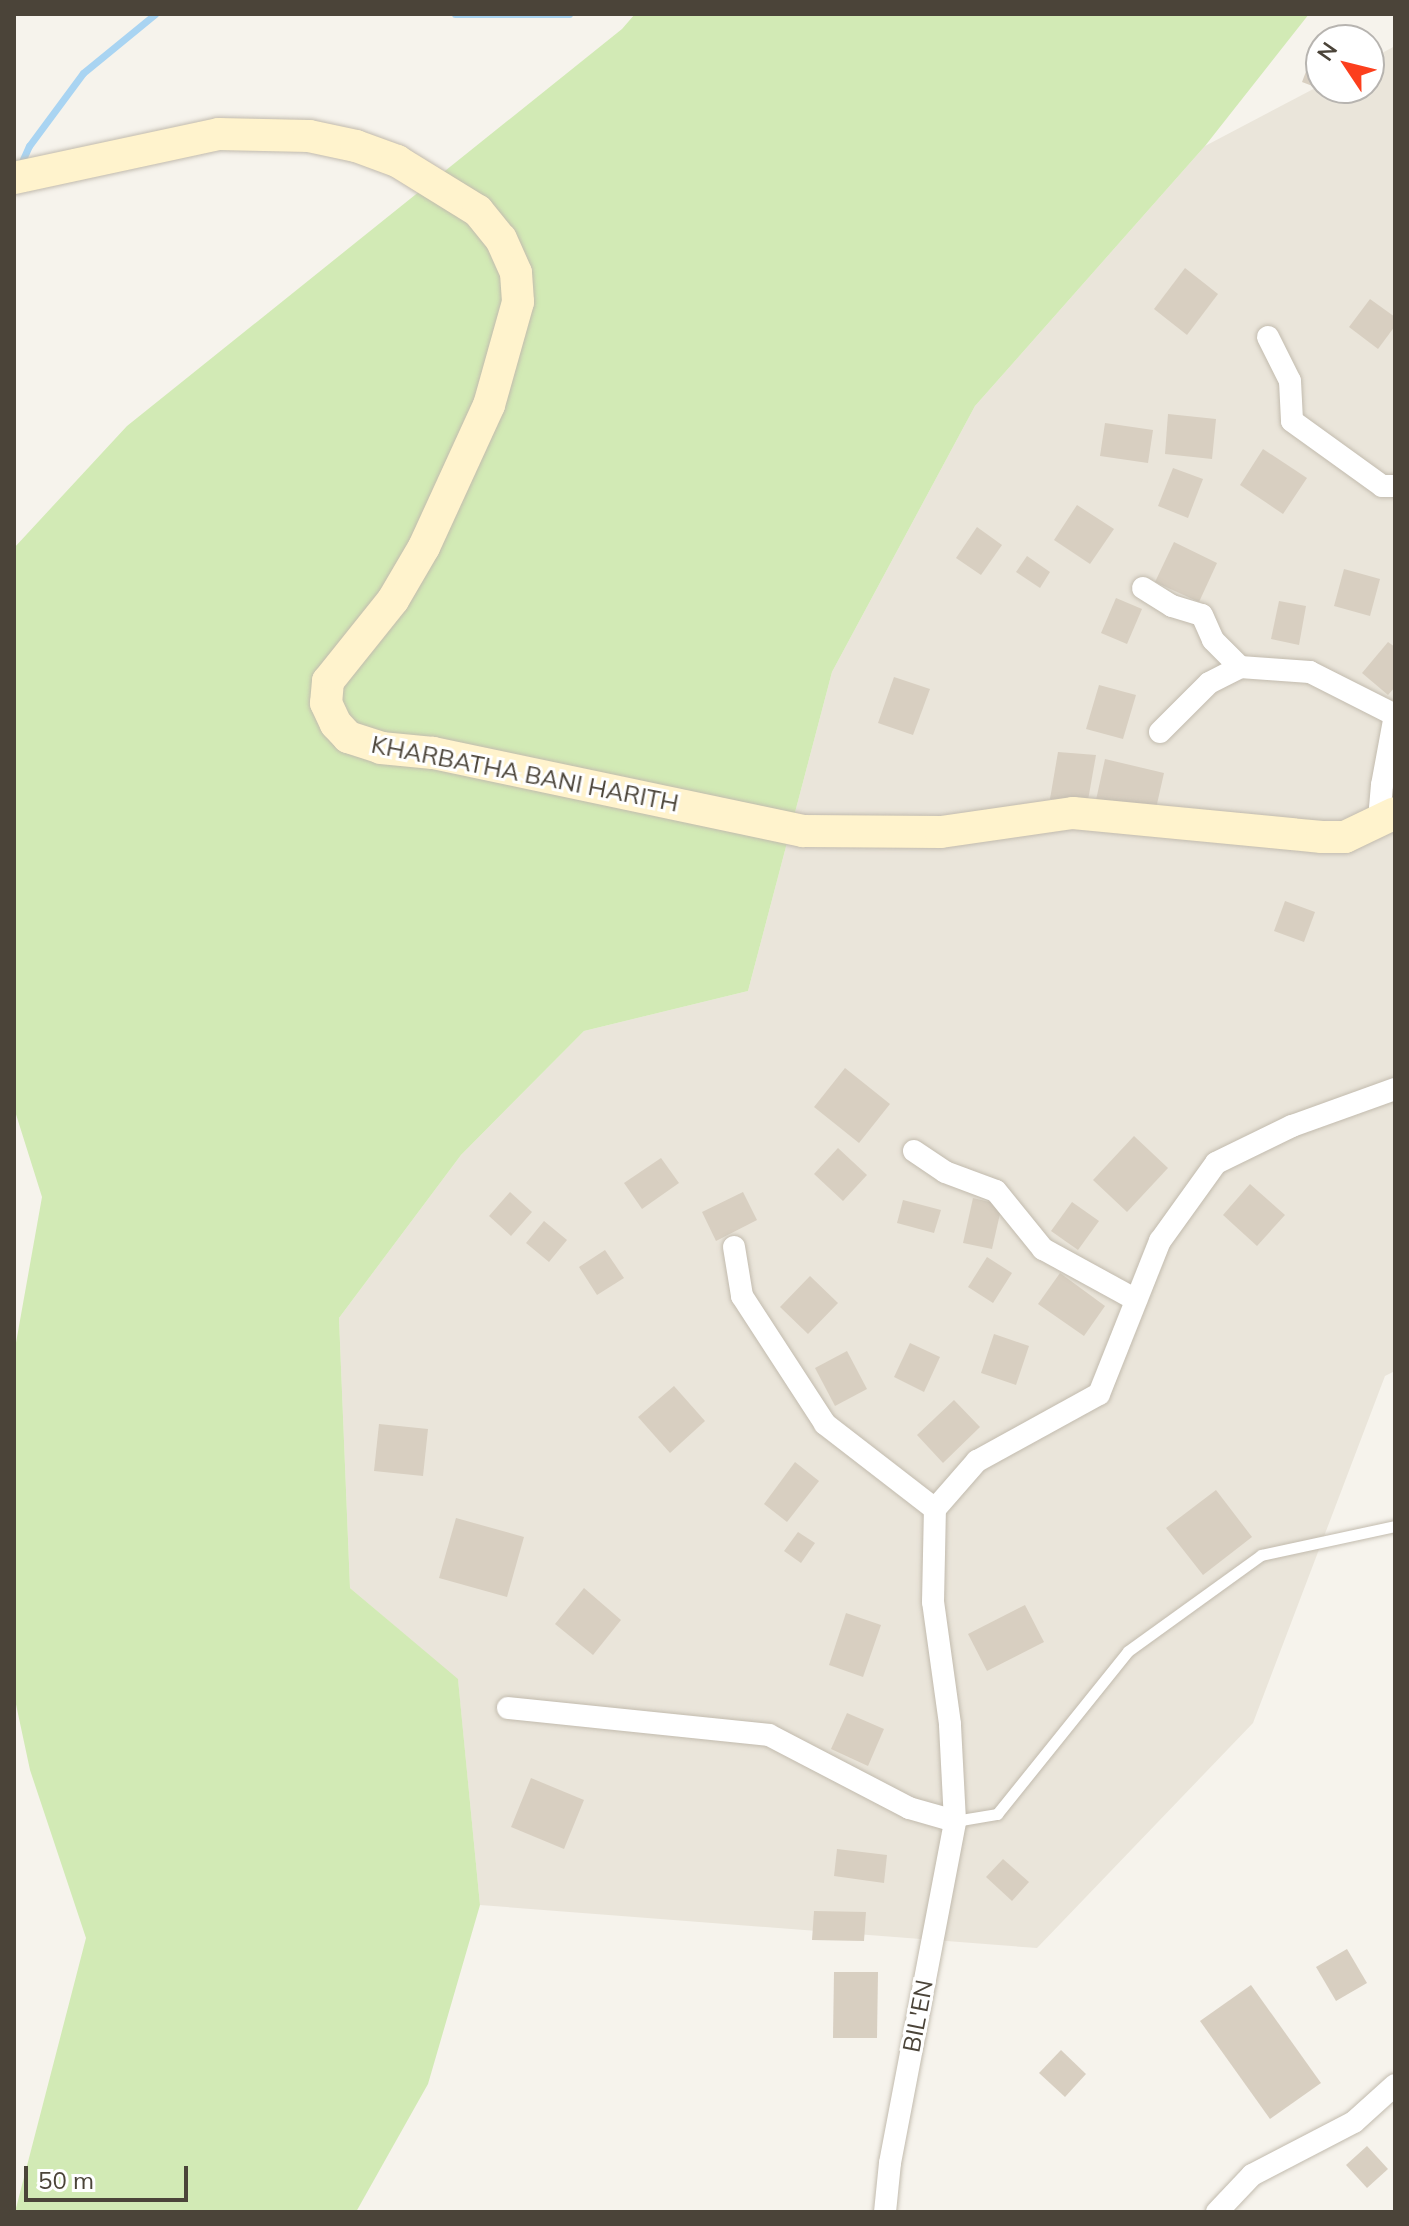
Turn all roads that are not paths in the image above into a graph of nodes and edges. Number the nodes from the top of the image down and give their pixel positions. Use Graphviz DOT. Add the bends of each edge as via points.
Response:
graph roads {
  1 [pos="14,178"];
  2 [pos="1268,337"];
  3 [pos="1395,486"];
  4 [pos="1143,588"];
  5 [pos="1240,667"];
  6 [pos="1395,715"];
  7 [pos="1160,732"];
  8 [pos="1387,816"];
  9 [pos="1395,1089"];
  10 [pos="914,1151"];
  11 [pos="734,1247"];
  12 [pos="1136,1300"];
  13 [pos="935,1509"];
  14 [pos="1395,1526"];
  15 [pos="508,1708"];
  16 [pos="955,1821"];
  17 [pos="1395,2085"];
  18 [pos="885,2212"];
  19 [pos="1217,2212"];
  1 -- 8 [label="street, KHARBATHA BANI HARITH" via="219,134 309,136 397,161 478,211 501,239 516,273 518,302 489,405 424,547 393,600 328,681 326,703 348,737 381,748 433,753 803,831 941,832 1073,813 1345,837"];
  2 -- 3 [label="street" via="1290,381 1292,421 1382,486"];
  4 -- 5 [label="street" via="1172,606 1202,615 1213,640"];
  5 -- 6 [label="street" via="1310,672"];
  5 -- 7 [label="street" via="1209,683"];
  6 -- 8 [label="street, KHARBATHA BANI HARITH"];
  9 -- 12 [label="street" via="1292,1126 1216,1163 1160,1241"];
  10 -- 12 [label="street" via="945,1172 996,1191 1043,1249"];
  11 -- 13 [label="street" via="742,1296 825,1424"];
  12 -- 13 [label="street" via="1099,1394 977,1461"];
  13 -- 16 [label="street, BIL'EN" via="933,1602 950,1724"];
  14 -- 16 [label="lane" via="1261,1555 1128,1651 997,1814"];
  15 -- 16 [label="street" via="769,1735 909,1808"];
  16 -- 18 [label="street, BIL'EN"];
  17 -- 19 [label="street" via="1354,2122 1252,2175"];
}
